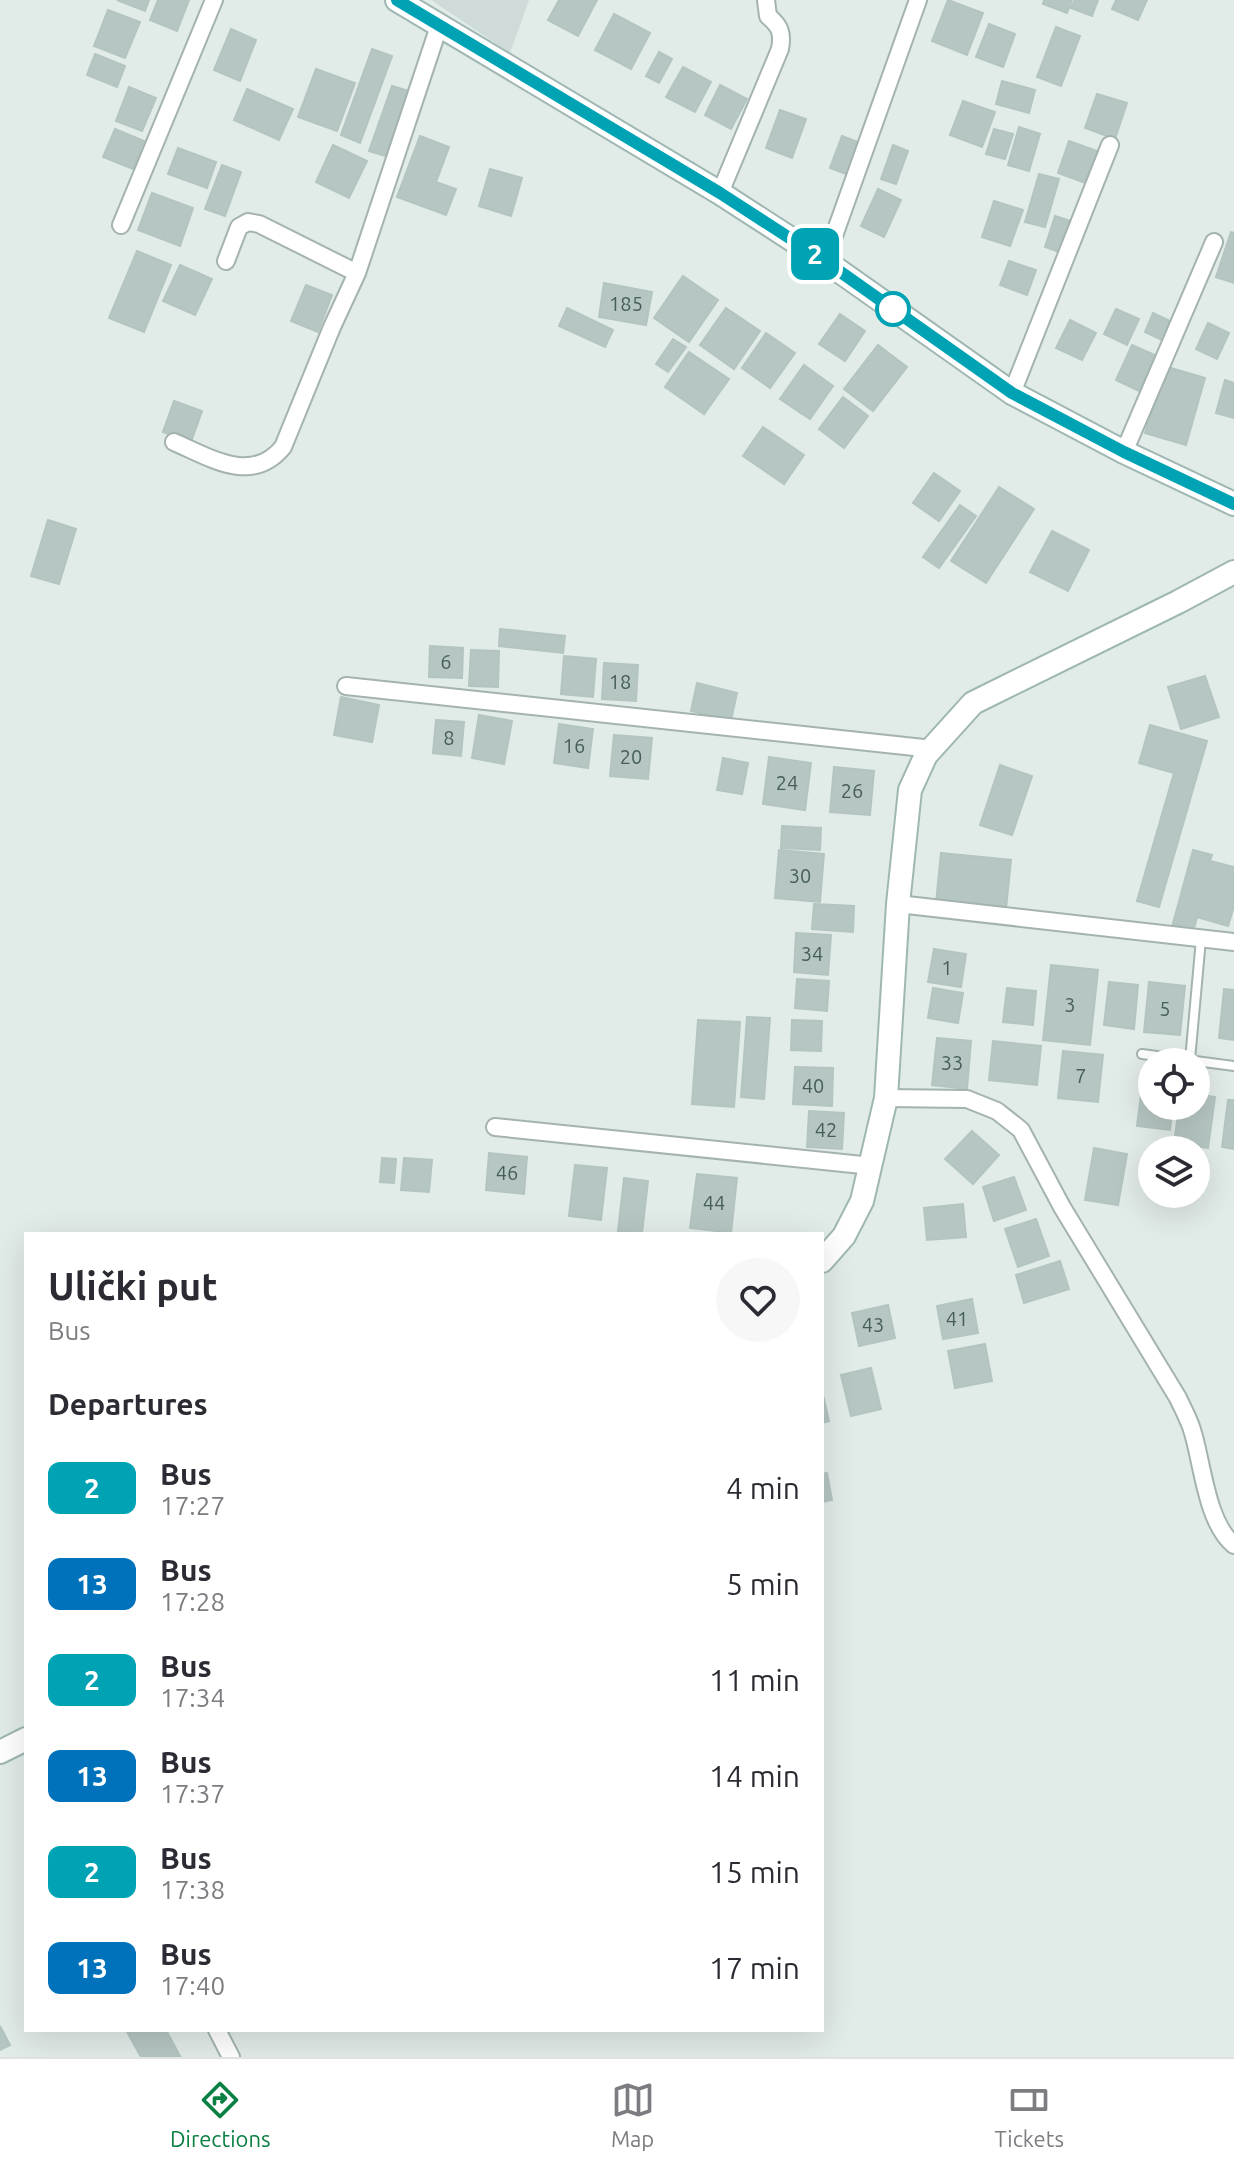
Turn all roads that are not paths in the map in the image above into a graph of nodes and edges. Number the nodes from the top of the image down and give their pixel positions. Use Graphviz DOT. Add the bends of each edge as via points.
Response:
graph roads {
  1 [pos="214,0"];
  2 [pos="397,0"];
  3 [pos="766,0"];
  4 [pos="918,0"];
  5 [pos="439,26"];
  6 [pos="1110,145"];
  7 [pos="720,193"];
  8 [pos="121,225"];
  9 [pos="1214,242"];
  10 [pos="226,261"];
  11 [pos="825,261"];
  12 [pos="357,273"];
  13 [pos="1012,393"];
  14 [pos="174,442"];
  15 [pos="1124,452"];
  16 [pos="1234,504"];
  17 [pos="1234,572"];
  18 [pos="346,686"];
  19 [pos="933,749"];
  20 [pos="898,904"];
  21 [pos="1201,938"];
  22 [pos="1234,942"];
  23 [pos="1191,1048"];
  24 [pos="1210,1063"];
  25 [pos="1234,1066"];
  26 [pos="886,1098"];
  27 [pos="495,1127"];
  28 [pos="872,1166"];
  29 [pos="824,1259"];
  30 [pos="1234,1545"];
  31 [pos="24,1740"];
  32 [pos="0,1752"];
  33 [pos="218,2032"];
  34 [pos="231,2057"];
  1 -- 8 [label="street"];
  2 -- 5 [label="main road"];
  3 -- 7 [label="street" via="768,16 783,35 780,49"];
  4 -- 11 [label="street"];
  5 -- 7 [label="main road"];
  5 -- 12 [label="street"];
  6 -- 13 [label="street"];
  7 -- 11 [label="main road"];
  9 -- 15 [label="street"];
  10 -- 12 [label="street" via="239,227 248,222"];
  11 -- 13 [label="main road"];
  12 -- 14 [label="street" via="275,458 253,467 237,466"];
  13 -- 15 [label="main road"];
  15 -- 16 [label="main road"];
  17 -- 19 [label="main road" via="973,703"];
  18 -- 19 [label="street"];
  19 -- 20 [label="main road" via="910,790"];
  20 -- 21 [label="street"];
  20 -- 26 [label="main road"];
  21 -- 22 [label="street"];
  21 -- 23 [label="lane"];
  24 -- 25 [label="lane"];
  26 -- 28 [label="main road"];
  26 -- 30 [label="street" via="967,1099 997,1111 1021,1130 1178,1398 1193,1431 1222,1536"];
  27 -- 28 [label="street"];
  28 -- 29 [label="main road" via="844,1236"];
  31 -- 32 [label="main road"];
  33 -- 34 [label="street"];
}
